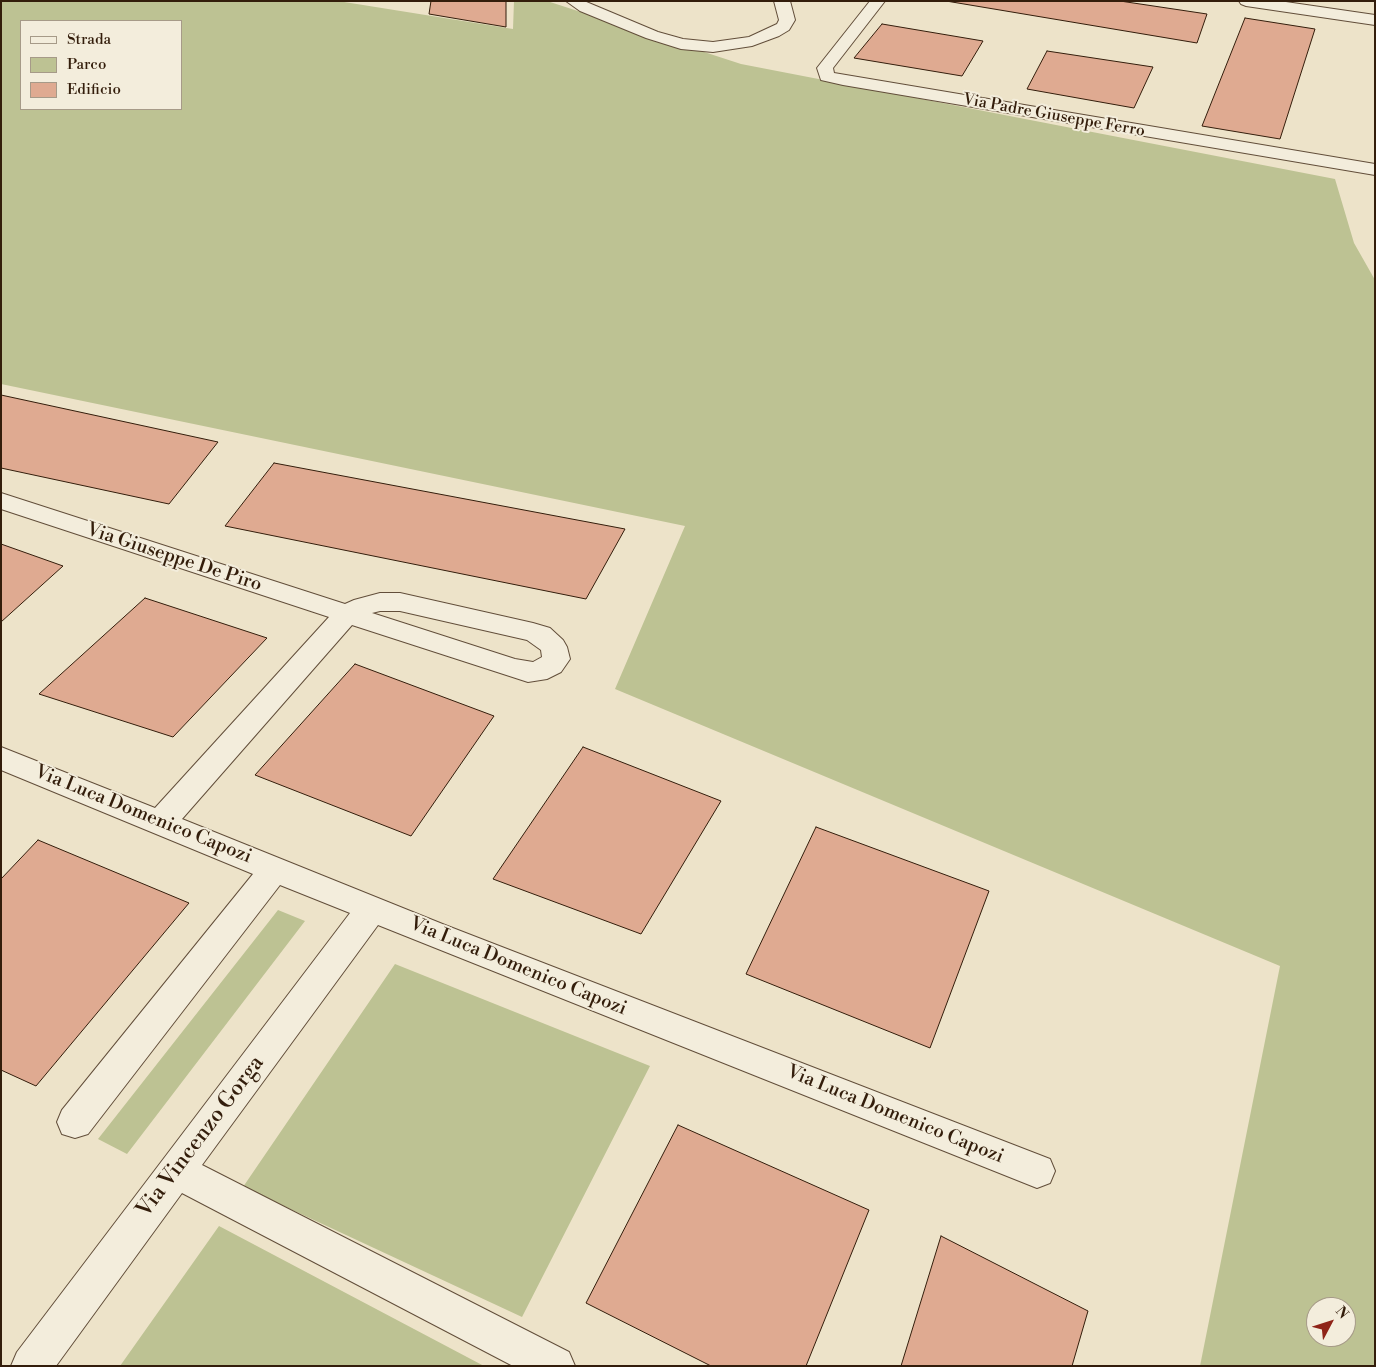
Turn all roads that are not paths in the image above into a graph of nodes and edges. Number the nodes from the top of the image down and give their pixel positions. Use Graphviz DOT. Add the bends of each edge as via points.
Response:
graph roads {
  1 [pos="573,1"];
  2 [pos="600,1"];
  3 [pos="782,1"];
  4 [pos="878,1"];
  5 [pos="1246,1"];
  6 [pos="1375,20"];
  7 [pos="625,24"];
  8 [pos="1375,170"];
  9 [pos="1,502"];
  10 [pos="347,614"];
  11 [pos="1,758"];
  12 [pos="161,822"];
  13 [pos="275,869"];
  14 [pos="372,908"];
  15 [pos="75,1122"];
  16 [pos="176,1171"];
  17 [pos="1037,1171"];
  18 [pos="31,1366"];
  19 [pos="555,1366"];
  1 -- 7 [label="street"];
  2 -- 7 [label="street"];
  3 -- 7 [label="street" via="787,20 783,28 740,44 713,47 681,44"];
  4 -- 8 [label="street, Via Padre Giuseppe Ferro" via="825,68 827,76"];
  5 -- 6 [label="street"];
  9 -- 10 [label="street, Via Giuseppe De Piro"];
  10 -- 10 [label="street, Via Giuseppe De Piro" via="528,672 544,670 556,658 551,643 533,632 400,602 372,603"];
  10 -- 12 [label="street"];
  11 -- 12 [label="street, Via Luca Domenico Capozi"];
  12 -- 13 [label="street, Via Luca Domenico Capozi"];
  13 -- 14 [label="street, Via Luca Domenico Capozi"];
  13 -- 15 [label="street"];
  14 -- 16 [label="street, Via Vincenzo Gorga"];
  14 -- 17 [label="street, Via Luca Domenico Capozi"];
  16 -- 18 [label="street, Via Vincenzo Gorga"];
  16 -- 19 [label="street"];
}
